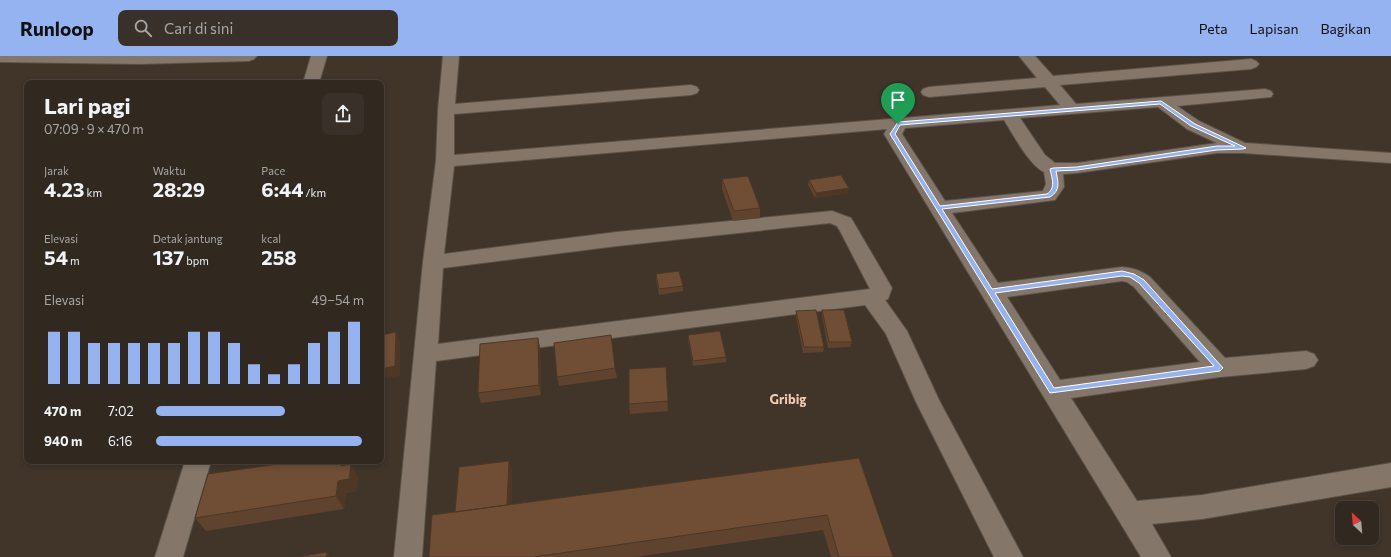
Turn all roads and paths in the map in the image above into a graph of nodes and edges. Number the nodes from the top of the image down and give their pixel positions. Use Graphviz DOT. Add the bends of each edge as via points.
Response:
graph roads {
  1 [pos="210,56"];
  2 [pos="249,56"];
  3 [pos="319,56"];
  4 [pos="451,56"];
  5 [pos="1028,56"];
  6 [pos="0,58"];
  7 [pos="1251,64"];
  8 [pos="312,80"];
  9 [pos="1048,80"];
  10 [pos="691,90"];
  11 [pos="929,92"];
  12 [pos="1265,94"];
  13 [pos="1161,102"];
  14 [pos="1072,108"];
  15 [pos="446,110"];
  16 [pos="1009,115"];
  17 [pos="898,124"];
  18 [pos="1243,148"];
  19 [pos="1391,158"];
  20 [pos="445,161"];
  21 [pos="1053,169"];
  22 [pos="938,208"];
  23 [pos="433,262"];
  24 [pos="990,292"];
  25 [pos="871,297"];
  26 [pos="425,354"];
  27 [pos="1306,360"];
  28 [pos="1220,368"];
  29 [pos="1052,391"];
  30 [pos="197,464"];
  31 [pos="1391,475"];
  32 [pos="1130,514"];
  33 [pos="169,557"];
  34 [pos="408,557"];
  35 [pos="1009,557"];
  36 [pos="1157,557"];
  1 -- 2 [label="street"];
  1 -- 6 [label="street"];
  3 -- 8 [label="street"];
  4 -- 15 [label="street"];
  5 -- 9 [label="street"];
  7 -- 9 [label="street"];
  9 -- 11 [label="street"];
  9 -- 14 [label="street"];
  10 -- 15 [label="street"];
  12 -- 13 [label="street"];
  13 -- 14 [label="street"];
  13 -- 18 [label="street" via="1193,125"];
  14 -- 16 [label="street"];
  15 -- 20 [label="street"];
  16 -- 17 [label="street"];
  16 -- 21 [label="street" via="1039,159"];
  17 -- 20 [label="street"];
  17 -- 22 [label="street" via="893,134"];
  18 -- 19 [label="street"];
  18 -- 21 [label="street" via="1217,148 1077,168"];
  20 -- 23 [label="street"];
  21 -- 22 [label="street" via="1056,185 1054,192 1048,196"];
  22 -- 24 [label="street"];
  23 -- 25 [label="street" via="617,239 832,218 844,222 849,228 881,288 880,294"];
  23 -- 26 [label="street"];
  24 -- 28 [label="street" via="1122,274 1132,275 1142,282"];
  24 -- 29 [label="street"];
  25 -- 26 [label="street"];
  25 -- 35 [label="street" via="896,331 928,402"];
  26 -- 34 [label="street"];
  27 -- 28 [label="street"];
  28 -- 29 [label="street"];
  29 -- 32 [label="street"];
  30 -- 33 [label="street"];
  31 -- 32 [label="street" via="1202,507"];
  32 -- 36 [label="street"];
}
